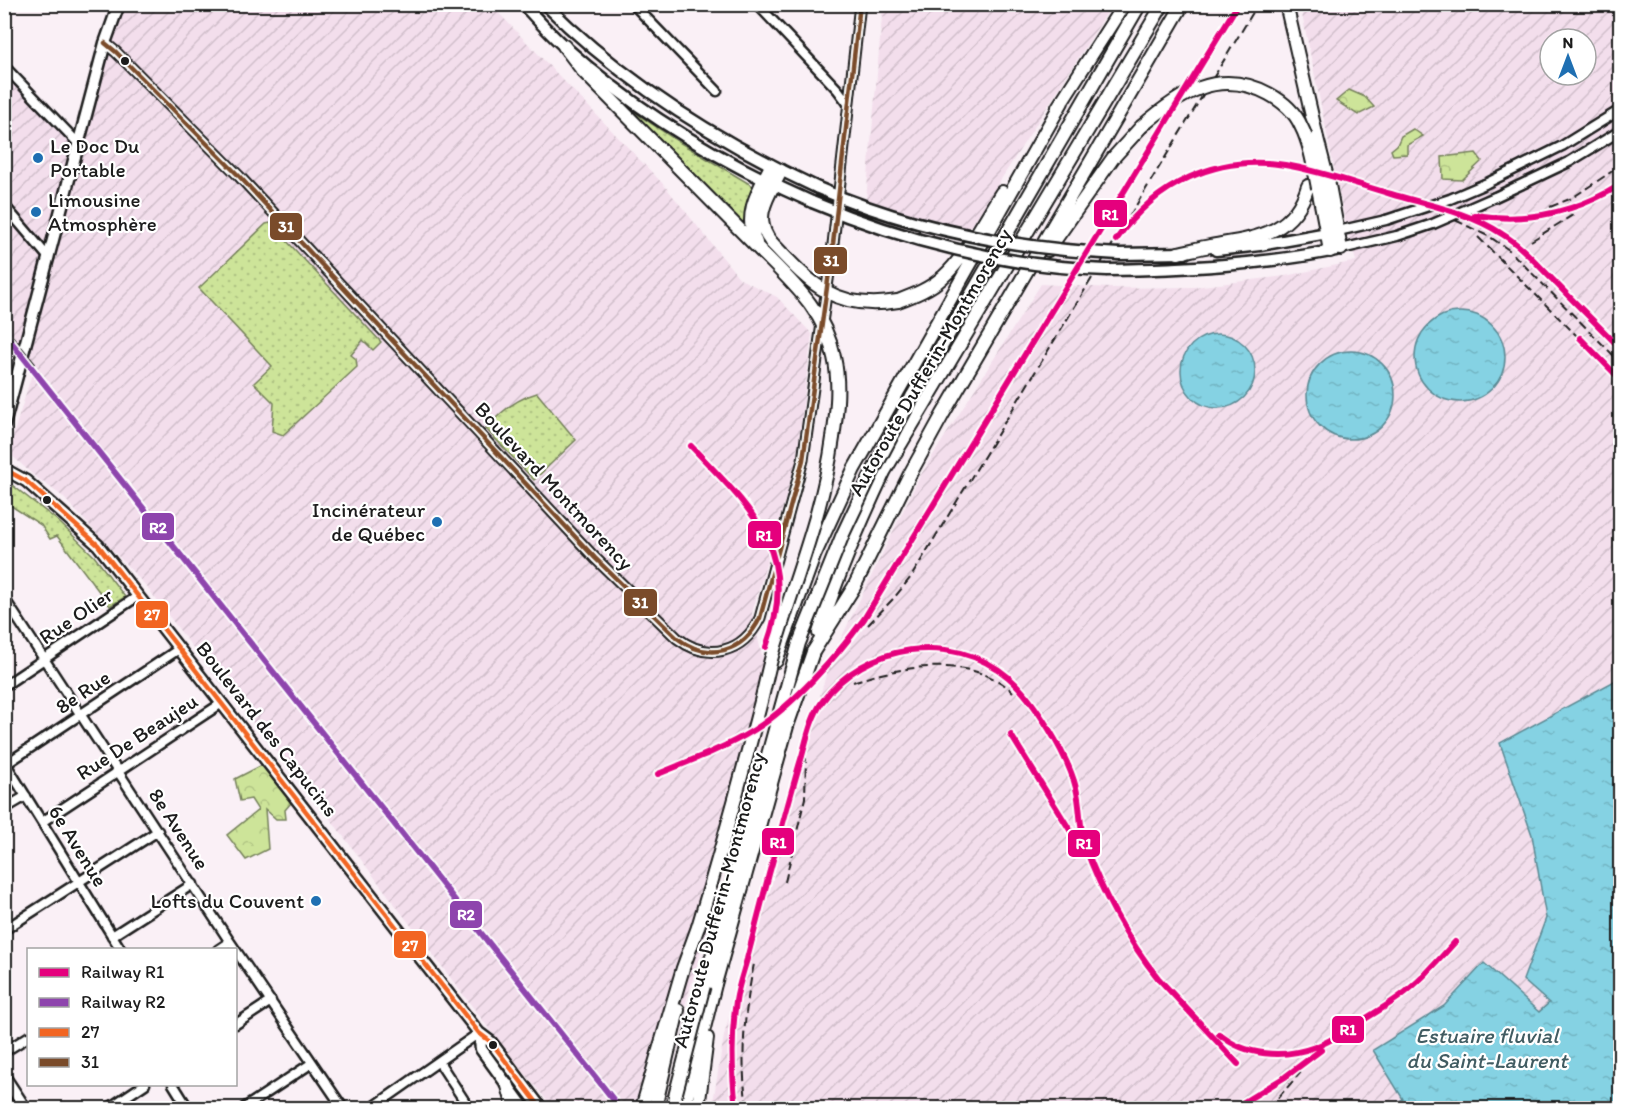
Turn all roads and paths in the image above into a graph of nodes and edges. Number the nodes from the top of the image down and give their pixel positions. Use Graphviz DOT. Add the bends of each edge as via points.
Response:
graph roads {
  1 [pos="111,4"];
  2 [pos="119,4"];
  3 [pos="523,4"];
  4 [pos="545,4"];
  5 [pos="633,4"];
  6 [pos="757,4"];
  7 [pos="860,4"];
  8 [pos="1124,4"];
  9 [pos="1140,4"];
  10 [pos="1163,4"];
  11 [pos="1183,4"];
  12 [pos="1286,4"];
  13 [pos="105,43"];
  14 [pos="564,46"];
  15 [pos="4,66"];
  16 [pos="717,91"];
  17 [pos="848,102"];
  18 [pos="1062,102"];
  19 [pos="1620,111"];
  20 [pos="1620,131"];
  21 [pos="78,143"];
  22 [pos="776,168"];
  23 [pos="769,183"];
  24 [pos="1318,186"];
  25 [pos="4,205"];
  26 [pos="1333,232"];
  27 [pos="1336,250"];
  28 [pos="762,252"];
  29 [pos="1178,253"];
  30 [pos="49,258"];
  31 [pos="988,338"];
  32 [pos="4,425"];
  33 [pos="4,469"];
  34 [pos="138,596"];
  35 [pos="4,598"];
  36 [pos="179,649"];
  37 [pos="813,651"];
  38 [pos="45,659"];
  39 [pos="4,686"];
  40 [pos="762,699"];
  41 [pos="222,703"];
  42 [pos="82,714"];
  43 [pos="5,763"];
  44 [pos="120,771"];
  45 [pos="26,796"];
  46 [pos="4,810"];
  47 [pos="42,822"];
  48 [pos="158,831"];
  49 [pos="80,883"];
  50 [pos="193,884"];
  51 [pos="698,927"];
  52 [pos="4,930"];
  53 [pos="112,936"];
  54 [pos="230,942"];
  55 [pos="120,948"];
  56 [pos="221,948"];
  57 [pos="234,948"];
  58 [pos="237,952"];
  59 [pos="715,984"];
  60 [pos="271,1000"];
  61 [pos="237,1023"];
  62 [pos="479,1033"];
  63 [pos="27,1039"];
  64 [pos="4,1052"];
  65 [pos="439,1062"];
  66 [pos="312,1063"];
  67 [pos="4,1076"];
  68 [pos="142,1086"];
  69 [pos="174,1086"];
  70 [pos="508,1086"];
  71 [pos="25,1108"];
  72 [pos="110,1108"];
  73 [pos="188,1108"];
  74 [pos="244,1108"];
  75 [pos="344,1108"];
  76 [pos="372,1108"];
  77 [pos="469,1108"];
  78 [pos="514,1108"];
  79 [pos="524,1108"];
  80 [pos="541,1108"];
  81 [pos="642,1108"];
  82 [pos="655,1108"];
  83 [pos="672,1108"];
  84 [pos="684,1108"];
  85 [pos="698,1108"];
  1 -- 13 [label="main road"];
  2 -- 13 [label="main road"];
  3 -- 14 [label="main road"];
  4 -- 22 [label="main road" via="619,69 707,129"];
  5 -- 16 [label="street"];
  6 -- 17 [label="street"];
  7 -- 17 [label="street, Boulevard Montmorency"];
  8 -- 18 [label="highway"];
  9 -- 83 [label="highway, Autoroute Dufferin-Montmorency, bridge" via="912,397 848,525 799,643"];
  10 -- 37 [label="highway, Autoroute Dufferin-Montmorency" via="884,472 832,591"];
  11 -- 31 [label="highway"];
  12 -- 24 [label="highway, bridge"];
  13 -- 17 [label="street, Boulevard Montmorency" via="239,176 595,558 677,638 686,645 711,652 728,649 753,632 797,488 823,323"];
  13 -- 21 [label="main road"];
  14 -- 23 [label="main road" via="656,118"];
  14 -- 28 [label="highway" via="583,71"];
  15 -- 21 [label="street"];
  18 -- 23 [label="highway, bridge" via="957,262 930,287 898,301 865,304 833,296 805,278 762,228"];
  18 -- 40 [label="highway, bridge" via="854,469 814,556"];
  19 -- 26 [label="street, bridge" via="1562,146 1450,199"];
  20 -- 27 [label="street, bridge" via="1569,162 1433,224"];
  21 -- 30 [label="main road"];
  22 -- 23 [label="highway"];
  22 -- 29 [label="main road, bridge" via="837,196 982,238 1119,254"];
  23 -- 27 [label="main road, bridge" via="890,231 1047,265 1107,270 1219,266"];
  23 -- 28 [label="highway" via="750,215 751,231"];
  24 -- 26 [label="highway"];
  24 -- 29 [label="highway" via="1280,227 1254,239"];
  24 -- 31 [label="highway, bridge" via="1307,139 1293,113 1273,95 1232,83 1191,90 1141,127 1113,158"];
  25 -- 30 [label="street"];
  26 -- 27 [label="highway"];
  26 -- 29 [label="main road" via="1260,245"];
  28 -- 40 [label="highway, bridge" via="818,313 835,359 837,393 831,453 819,511 771,657"];
  30 -- 32 [label="main road"];
  31 -- 37 [label="highway" via="910,474 854,587"];
  33 -- 34 [label="main road, Boulevard des Capucins" via="27,482 98,545"];
  34 -- 36 [label="main road, Boulevard des Capucins"];
  34 -- 38 [label="street, Rue Olier"];
  35 -- 38 [label="street, 8e Avenue"];
  36 -- 41 [label="main road, Boulevard des Capucins"];
  36 -- 42 [label="street, 8e Rue"];
  37 -- 59 [label="highway, Autoroute Dufferin-Montmorency, bridge" via="787,726"];
  38 -- 39 [label="street, Rue Olier"];
  38 -- 42 [label="street, 8e Avenue"];
  40 -- 51 [label="highway, bridge"];
  41 -- 44 [label="street, Rue De Beaujeu"];
  41 -- 62 [label="main road, Boulevard des Capucins"];
  42 -- 43 [label="street, 8e Rue"];
  42 -- 44 [label="street, 8e Avenue"];
  43 -- 45 [label="street, 6e Avenue"];
  44 -- 47 [label="street, Rue De Beaujeu"];
  44 -- 48 [label="street, 8e Avenue"];
  45 -- 46 [label="street"];
  45 -- 47 [label="street, 6e Avenue"];
  47 -- 49 [label="street, 6e Avenue"];
  48 -- 49 [label="street"];
  48 -- 50 [label="street, 8e Avenue"];
  49 -- 52 [label="street"];
  49 -- 53 [label="street, 6e Avenue"];
  50 -- 53 [label="street"];
  50 -- 54 [label="street, 8e Avenue"];
  51 -- 81 [label="highway"];
  51 -- 82 [label="highway"];
  53 -- 55 [label="street, 6e Avenue"];
  54 -- 56 [label="street"];
  54 -- 57 [label="street, 8e Avenue"];
  58 -- 60 [label="street, 8e Avenue"];
  59 -- 84 [label="highway, Autoroute Dufferin-Montmorency"];
  59 -- 85 [label="highway"];
  60 -- 61 [label="street"];
  60 -- 66 [label="street, 8e Avenue"];
  62 -- 65 [label="street"];
  62 -- 70 [label="main road, Boulevard des Capucins" via="481,1049"];
  62 -- 80 [label="main road, Boulevard des Capucins" via="491,1042"];
  63 -- 64 [label="street"];
  65 -- 76 [label="street"];
  65 -- 77 [label="street"];
  66 -- 74 [label="street"];
  66 -- 75 [label="street, 8e Avenue"];
  67 -- 71 [label="main road"];
  68 -- 72 [label="street"];
  69 -- 73 [label="street"];
  70 -- 78 [label="highway"];
  70 -- 79 [label="main road, Boulevard des Capucins"];
}
